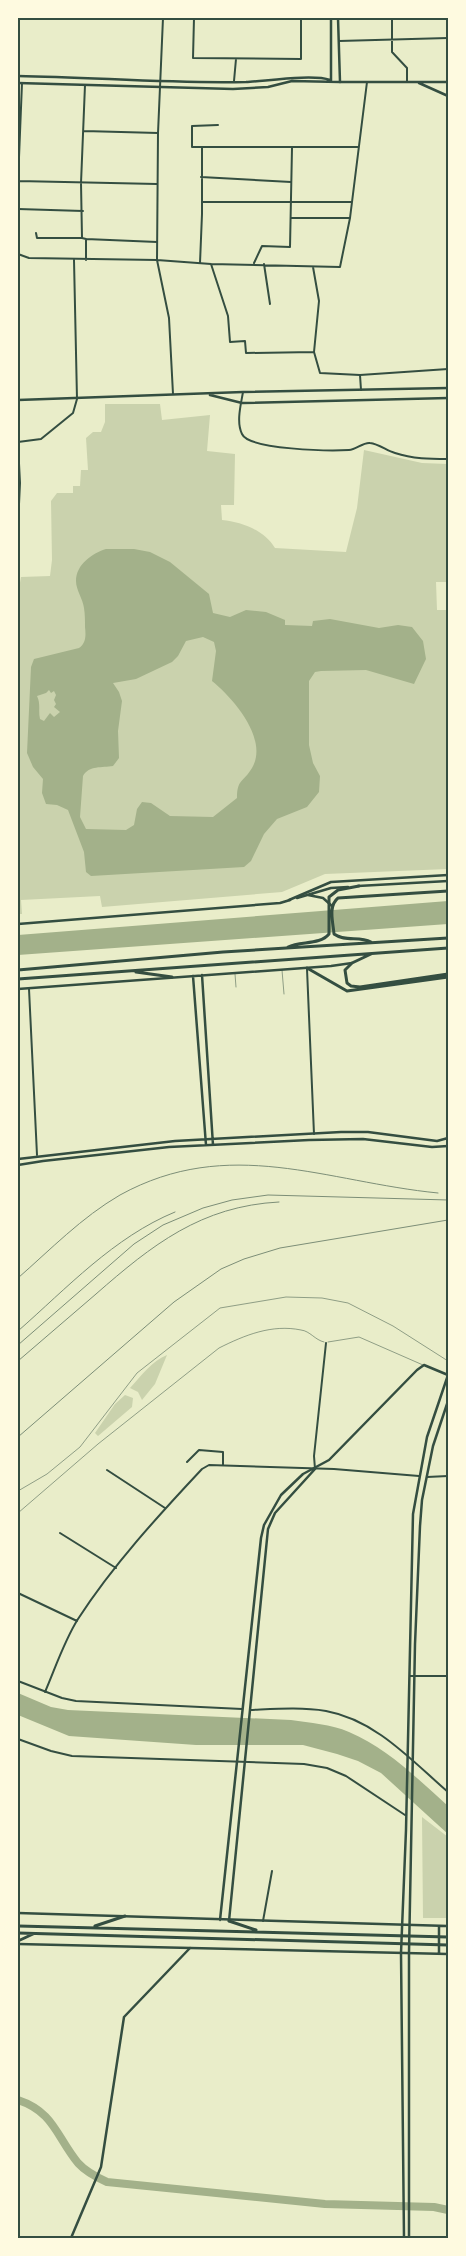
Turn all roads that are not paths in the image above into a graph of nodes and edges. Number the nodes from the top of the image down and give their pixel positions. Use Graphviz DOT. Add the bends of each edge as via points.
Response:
graph roads {
  1 [pos="164,18"];
  2 [pos="194,18"];
  3 [pos="301,18"];
  4 [pos="331,18"];
  5 [pos="338,18"];
  6 [pos="392,18"];
  7 [pos="448,38"];
  8 [pos="392,40"];
  9 [pos="339,41"];
  10 [pos="236,59"];
  11 [pos="18,76"];
  12 [pos="162,81"];
  13 [pos="234,81"];
  14 [pos="331,81"];
  15 [pos="340,82"];
  16 [pos="367,82"];
  17 [pos="408,82"];
  18 [pos="417,82"];
  19 [pos="448,82"];
  20 [pos="18,83"];
  21 [pos="22,84"];
  22 [pos="85,84"];
  23 [pos="161,88"];
  24 [pos="448,96"];
  25 [pos="218,125"];
  26 [pos="84,131"];
  27 [pos="158,133"];
  28 [pos="202,147"];
  29 [pos="358,147"];
  30 [pos="292,148"];
  31 [pos="201,177"];
  32 [pos="18,182"];
  33 [pos="292,182"];
  34 [pos="81,183"];
  35 [pos="157,184"];
  36 [pos="202,202"];
  37 [pos="290,202"];
  38 [pos="352,202"];
  39 [pos="18,209"];
  40 [pos="82,211"];
  41 [pos="291,218"];
  42 [pos="350,218"];
  43 [pos="36,233"];
  44 [pos="82,238"];
  45 [pos="86,239"];
  46 [pos="157,242"];
  47 [pos="18,254"];
  48 [pos="74,260"];
  49 [pos="86,260"];
  50 [pos="157,260"];
  51 [pos="200,263"];
  52 [pos="212,264"];
  53 [pos="254,264"];
  54 [pos="264,264"];
  55 [pos="313,267"];
  56 [pos="270,304"];
  57 [pos="314,352"];
  58 [pos="448,369"];
  59 [pos="360,375"];
  60 [pos="448,388"];
  61 [pos="361,390"];
  62 [pos="243,392"];
  63 [pos="206,394"];
  64 [pos="173,396"];
  65 [pos="448,398"];
  66 [pos="77,399"];
  67 [pos="18,400"];
  68 [pos="242,403"];
  69 [pos="18,443"];
  70 [pos="448,459"];
  71 [pos="18,525"];
  72 [pos="448,875"];
  73 [pos="448,881"];
  74 [pos="359,886"];
  75 [pos="448,891"];
  76 [pos="306,895"];
  77 [pos="289,900"];
  78 [pos="328,900"];
  79 [pos="330,906"];
  80 [pos="18,924"];
  81 [pos="448,938"];
  82 [pos="372,943"];
  83 [pos="285,948"];
  84 [pos="448,948"];
  85 [pos="374,952"];
  86 [pos="352,963"];
  87 [pos="307,968"];
  88 [pos="282,969"];
  89 [pos="18,970"];
  90 [pos="130,971"];
  91 [pos="235,973"];
  92 [pos="202,975"];
  93 [pos="448,975"];
  94 [pos="193,976"];
  95 [pos="172,977"];
  96 [pos="18,979"];
  97 [pos="236,987"];
  98 [pos="29,989"];
  99 [pos="18,990"];
  100 [pos="284,994"];
  101 [pos="314,1134"];
  102 [pos="448,1138"];
  103 [pos="206,1139"];
  104 [pos="212,1139"];
  105 [pos="206,1145"];
  106 [pos="213,1145"];
  107 [pos="448,1146"];
  108 [pos="37,1155"];
  109 [pos="18,1158"];
  110 [pos="18,1165"];
  111 [pos="326,1343"];
  112 [pos="448,1361"];
  113 [pos="424,1365"];
  114 [pos="448,1375"];
  115 [pos="448,1401"];
  116 [pos="187,1462"];
  117 [pos="223,1464"];
  118 [pos="315,1469"];
  119 [pos="107,1470"];
  120 [pos="419,1476"];
  121 [pos="448,1476"];
  122 [pos="427,1477"];
  123 [pos="18,1491"];
  124 [pos="165,1508"];
  125 [pos="18,1513"];
  126 [pos="60,1533"];
  127 [pos="116,1568"];
  128 [pos="18,1592"];
  129 [pos="77,1621"];
  130 [pos="410,1676"];
  131 [pos="414,1676"];
  132 [pos="448,1676"];
  133 [pos="18,1681"];
  134 [pos="45,1692"];
  135 [pos="242,1710"];
  136 [pos="249,1710"];
  137 [pos="18,1739"];
  138 [pos="236,1762"];
  139 [pos="243,1762"];
  140 [pos="448,1792"];
  141 [pos="406,1815"];
  142 [pos="272,1871"];
  143 [pos="18,1913"];
  144 [pos="125,1916"];
  145 [pos="220,1920"];
  146 [pos="228,1921"];
  147 [pos="263,1921"];
  148 [pos="402,1924"];
  149 [pos="410,1925"];
  150 [pos="18,1926"];
  151 [pos="439,1926"];
  152 [pos="448,1926"];
  153 [pos="92,1927"];
  154 [pos="259,1932"];
  155 [pos="18,1933"];
  156 [pos="33,1934"];
  157 [pos="448,1937"];
  158 [pos="18,1943"];
  159 [pos="448,1945"];
  160 [pos="190,1948"];
  161 [pos="401,1953"];
  162 [pos="409,1953"];
  163 [pos="439,1954"];
  164 [pos="448,1954"];
  165 [pos="71,2238"];
  166 [pos="404,2238"];
  167 [pos="409,2238"];
  1 -- 12 [label="street"];
  2 -- 10 [label="street" via="193,58"];
  3 -- 10 [label="street" via="301,59"];
  4 -- 14 [label="street"];
  5 -- 9 [label="street"];
  6 -- 8 [label="street"];
  7 -- 8 [label="street"];
  8 -- 9 [label="street"];
  8 -- 17 [label="street" via="392,52 407,68"];
  9 -- 15 [label="street"];
  10 -- 13 [label="street"];
  11 -- 12 [label="street"];
  12 -- 13 [label="street"];
  12 -- 23 [label="street"];
  13 -- 14 [label="street"];
  14 -- 15 [label="street"];
  14 -- 23 [label="street" via="292,81 268,87 233,89"];
  15 -- 16 [label="street"];
  16 -- 17 [label="street"];
  16 -- 29 [label="street"];
  17 -- 18 [label="street"];
  18 -- 19 [label="street"];
  18 -- 24 [label="street"];
  20 -- 21 [label="street"];
  21 -- 22 [label="street"];
  21 -- 32 [label="street"];
  22 -- 23 [label="street"];
  22 -- 26 [label="street"];
  23 -- 27 [label="street"];
  25 -- 28 [label="street" via="192,126 192,147"];
  26 -- 27 [label="street"];
  26 -- 34 [label="street"];
  27 -- 35 [label="street"];
  28 -- 30 [label="street"];
  28 -- 31 [label="street"];
  29 -- 30 [label="street"];
  29 -- 38 [label="street"];
  30 -- 33 [label="street"];
  31 -- 33 [label="street"];
  31 -- 36 [label="street"];
  32 -- 34 [label="street"];
  33 -- 37 [label="street"];
  34 -- 35 [label="street"];
  34 -- 40 [label="street"];
  35 -- 46 [label="street"];
  36 -- 37 [label="street"];
  36 -- 51 [label="street"];
  37 -- 38 [label="street"];
  37 -- 41 [label="street"];
  38 -- 42 [label="street"];
  39 -- 40 [label="street"];
  40 -- 44 [label="street"];
  41 -- 42 [label="street"];
  41 -- 53 [label="street" via="290,247 262,246"];
  42 -- 55 [label="street" via="340,267"];
  43 -- 44 [label="street" via="37,238"];
  44 -- 45 [label="street"];
  45 -- 46 [label="street"];
  45 -- 49 [label="street"];
  46 -- 50 [label="street"];
  47 -- 48 [label="street" via="29,258"];
  48 -- 49 [label="street"];
  48 -- 66 [label="street"];
  49 -- 50 [label="street"];
  50 -- 51 [label="street"];
  50 -- 64 [label="street" via="168,318"];
  51 -- 52 [label="street"];
  52 -- 53 [label="street"];
  52 -- 57 [label="street" via="228,316 230,342 245,341 246,353"];
  53 -- 54 [label="street"];
  54 -- 55 [label="street"];
  54 -- 56 [label="street"];
  55 -- 57 [label="street" via="319,301"];
  57 -- 59 [label="street" via="320,373"];
  58 -- 59 [label="street"];
  59 -- 61 [label="street"];
  60 -- 61 [label="street"];
  61 -- 62 [label="street"];
  62 -- 63 [label="street"];
  62 -- 68 [label="street"];
  63 -- 64 [label="street"];
  63 -- 68 [label="street"];
  64 -- 66 [label="street"];
  65 -- 68 [label="street"];
  66 -- 67 [label="street"];
  66 -- 69 [label="street" via="73,413 40,439"];
  68 -- 70 [label="street" via="242,433 247,440 277,448 323,450 352,450 370,443 415,457"];
  69 -- 71 [label="street"];
  72 -- 77 [label="street" via="331,882"];
  73 -- 74 [label="street"];
  74 -- 76 [label="street" via="332,888"];
  74 -- 78 [label="highway" via="334,892"];
  75 -- 79 [label="highway" via="338,898"];
  76 -- 77 [label="street"];
  76 -- 78 [label="street"];
  77 -- 80 [label="street"];
  78 -- 79 [label="highway"];
  79 -- 82 [label="highway" via="334,934"];
  79 -- 83 [label="highway" via="329,934 325,938"];
  81 -- 82 [label="highway"];
  82 -- 83 [label="highway"];
  83 -- 89 [label="highway"];
  84 -- 85 [label="highway"];
  85 -- 86 [label="highway"];
  85 -- 90 [label="highway"];
  86 -- 87 [label="street"];
  86 -- 93 [label="highway" via="345,970 345,976 347,983 356,987"];
  87 -- 88 [label="street"];
  87 -- 93 [label="highway" via="347,991"];
  87 -- 101 [label="street"];
  88 -- 91 [label="street"];
  88 -- 100 [label="lane"];
  90 -- 95 [label="highway"];
  90 -- 96 [label="highway"];
  91 -- 92 [label="street"];
  91 -- 97 [label="lane"];
  92 -- 94 [label="street"];
  92 -- 104 [label="street"];
  94 -- 95 [label="street"];
  94 -- 103 [label="street"];
  95 -- 98 [label="street"];
  98 -- 99 [label="street"];
  98 -- 108 [label="street"];
  101 -- 102 [label="street" via="368,1132 437,1141"];
  101 -- 104 [label="street"];
  103 -- 104 [label="street"];
  103 -- 105 [label="street"];
  103 -- 108 [label="street"];
  104 -- 106 [label="street"];
  105 -- 106 [label="street"];
  105 -- 110 [label="street"];
  106 -- 107 [label="street" via="346,1138"];
  108 -- 109 [label="street"];
  111 -- 113 [label="lane" via="359,1337"];
  111 -- 118 [label="street"];
  111 -- 125 [label="lane" via="304,1330 271,1330 241,1337 219,1348 98,1444"];
  112 -- 123 [label="lane" via="393,1326 348,1303 286,1297 220,1308 137,1373 80,1447 47,1474"];
  113 -- 114 [label="street"];
  113 -- 118 [label="street" via="329,1460"];
  114 -- 120 [label="street" via="427,1438"];
  115 -- 122 [label="street"];
  116 -- 117 [label="street" via="199,1450 223,1452"];
  117 -- 118 [label="street"];
  117 -- 124 [label="street" via="202,1469"];
  118 -- 120 [label="street"];
  118 -- 135 [label="street" via="302,1474 281,1494 264,1525"];
  118 -- 136 [label="street" via="275,1513 268,1528"];
  119 -- 124 [label="street"];
  120 -- 130 [label="street" via="413,1514"];
  121 -- 122 [label="street"];
  122 -- 131 [label="street" via="420,1526"];
  124 -- 127 [label="street"];
  126 -- 127 [label="street"];
  127 -- 129 [label="street"];
  128 -- 129 [label="street"];
  129 -- 134 [label="street"];
  130 -- 131 [label="street"];
  130 -- 141 [label="street"];
  131 -- 132 [label="street"];
  131 -- 149 [label="street"];
  133 -- 134 [label="street"];
  134 -- 135 [label="street" via="76,1701"];
  135 -- 138 [label="street"];
  136 -- 139 [label="street"];
  136 -- 140 [label="street" via="326,1711 351,1719 397,1745"];
  137 -- 138 [label="street" via="72,1756"];
  138 -- 139 [label="street"];
  138 -- 145 [label="street"];
  139 -- 141 [label="street" via="328,1768"];
  139 -- 146 [label="street"];
  141 -- 148 [label="street"];
  142 -- 147 [label="street"];
  143 -- 144 [label="street"];
  144 -- 145 [label="street"];
  144 -- 153 [label="highway"];
  145 -- 146 [label="street"];
  146 -- 147 [label="street"];
  146 -- 154 [label="highway"];
  147 -- 148 [label="street"];
  148 -- 149 [label="street"];
  148 -- 161 [label="street"];
  149 -- 151 [label="street"];
  149 -- 162 [label="street"];
  150 -- 153 [label="highway"];
  151 -- 152 [label="street"];
  151 -- 163 [label="street"];
  153 -- 154 [label="highway"];
  154 -- 157 [label="highway"];
  155 -- 156 [label="highway"];
  156 -- 158 [label="highway"];
  156 -- 159 [label="highway"];
  158 -- 160 [label="street"];
  160 -- 161 [label="street"];
  160 -- 165 [label="street" via="124,2017 101,2167"];
  161 -- 162 [label="street"];
  161 -- 166 [label="street"];
  162 -- 163 [label="street"];
  162 -- 167 [label="street"];
  163 -- 164 [label="street"];
}
